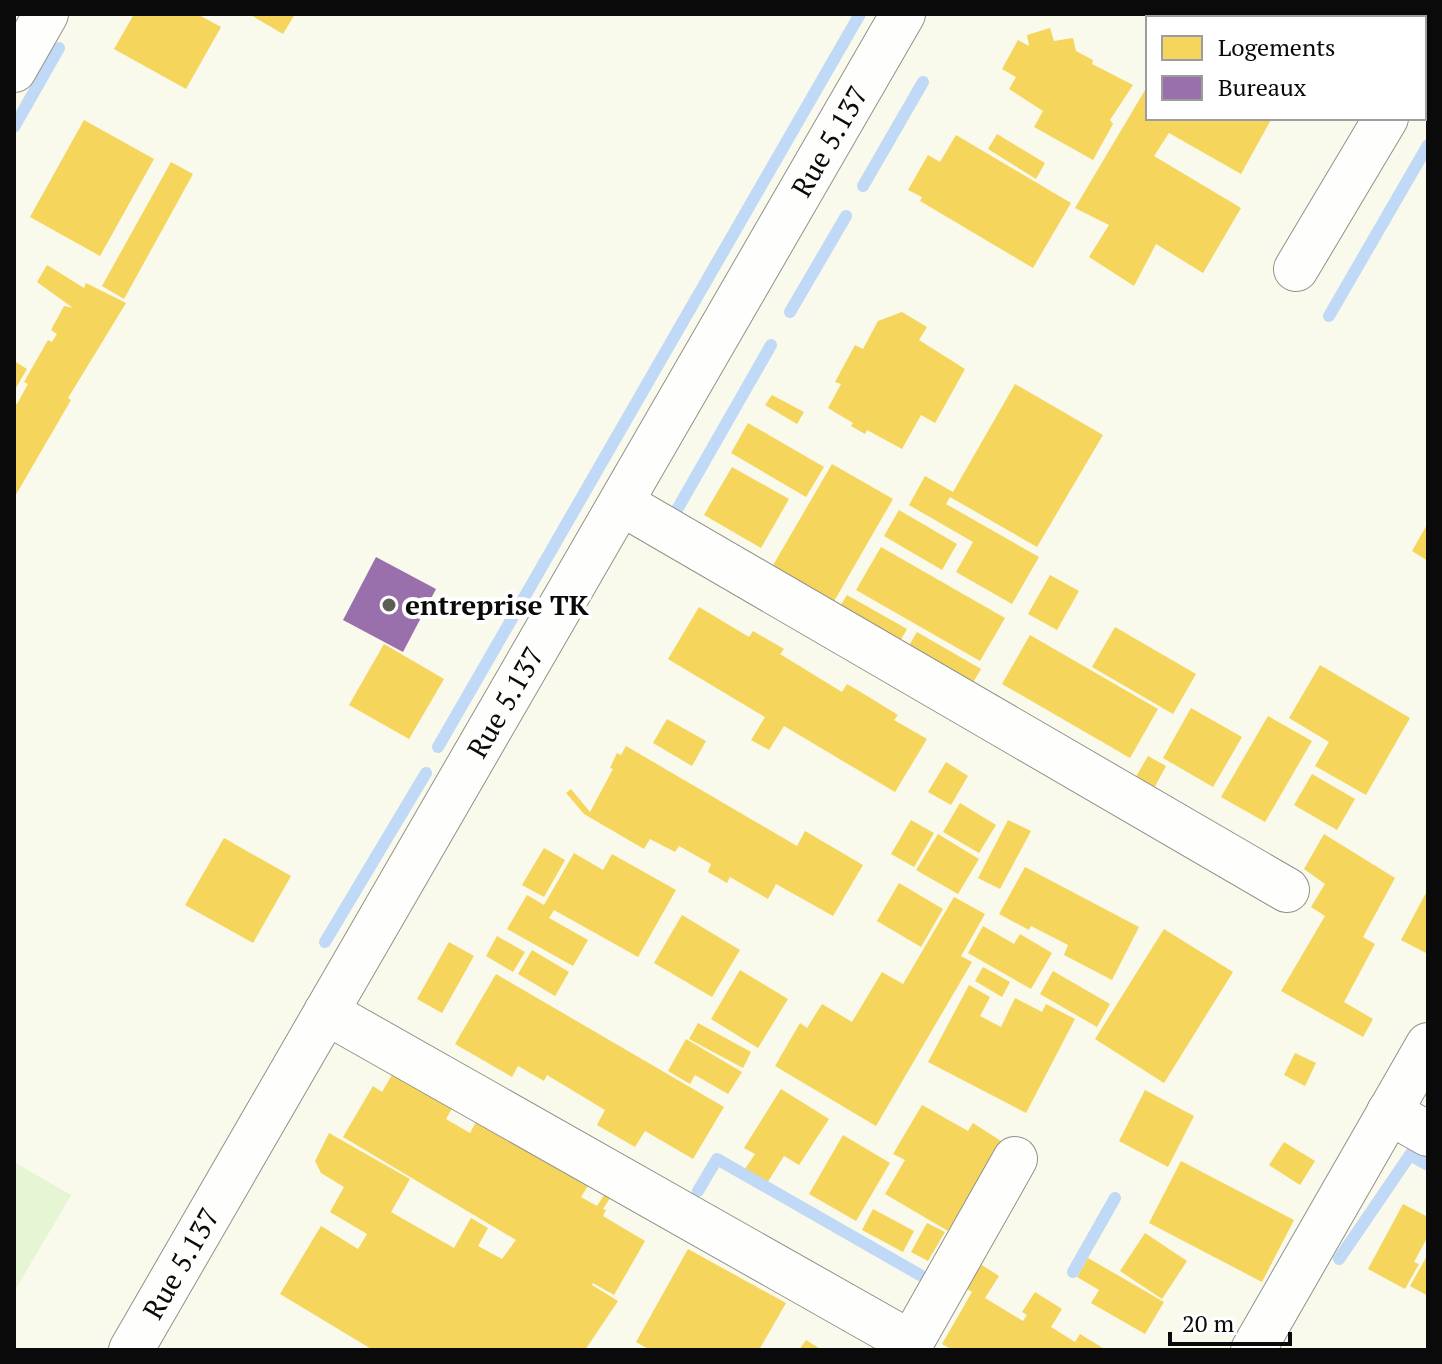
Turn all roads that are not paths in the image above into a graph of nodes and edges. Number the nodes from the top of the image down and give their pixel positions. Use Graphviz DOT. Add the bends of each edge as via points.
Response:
graph roads {
  1 [pos="46,14"];
  2 [pos="903,14"];
  3 [pos="14,70"];
  4 [pos="1385,120"];
  5 [pos="1296,269"];
  6 [pos="621,503"];
  7 [pos="1287,890"];
  8 [pos="326,1012"];
  9 [pos="1428,1045"];
  10 [pos="1389,1112"];
  11 [pos="1428,1134"];
  12 [pos="1015,1159"];
  13 [pos="909,1347"];
  14 [pos="131,1350"];
  15 [pos="1253,1350"];
  1 -- 3 [label="street"];
  2 -- 6 [label="street, Rue 5.137"];
  4 -- 5 [label="street"];
  6 -- 7 [label="street"];
  6 -- 8 [label="street, Rue 5.137"];
  8 -- 13 [label="street"];
  8 -- 14 [label="street, Rue 5.137"];
  9 -- 10 [label="street"];
  10 -- 11 [label="street"];
  10 -- 15 [label="street"];
  12 -- 13 [label="street"];
}
